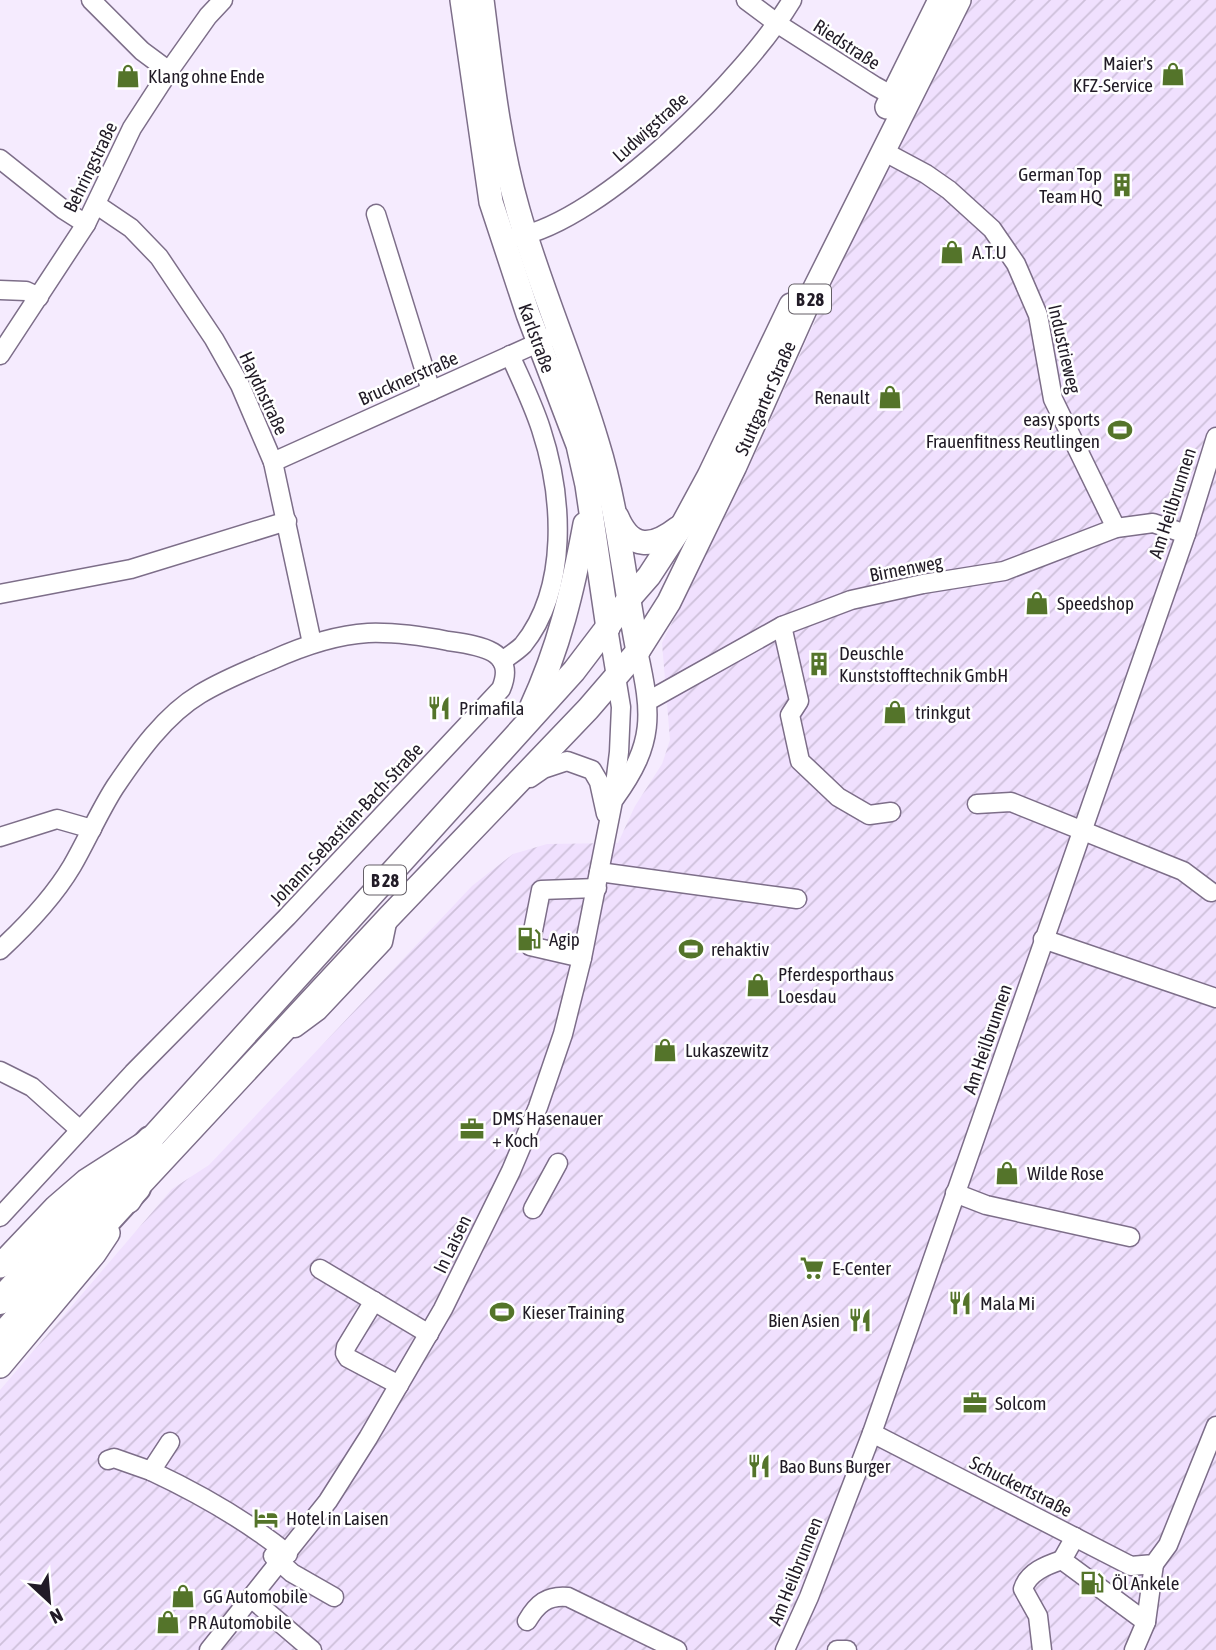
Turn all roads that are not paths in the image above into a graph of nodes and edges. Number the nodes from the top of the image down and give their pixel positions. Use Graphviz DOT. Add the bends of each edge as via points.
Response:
graph roads {
  1 [pos="91,0"];
  2 [pos="223,0"];
  3 [pos="463,0"];
  4 [pos="482,0"];
  5 [pos="746,0"];
  6 [pos="792,0"];
  7 [pos="940,0"];
  8 [pos="959,0"];
  9 [pos="778,24"];
  10 [pos="169,71"];
  11 [pos="893,96"];
  12 [pos="883,150"];
  13 [pos="0,159"];
  14 [pos="97,205"];
  15 [pos="376,214"];
  16 [pos="86,224"];
  17 [pos="526,235"];
  18 [pos="501,237"];
  19 [pos="0,290"];
  20 [pos="39,297"];
  21 [pos="560,332"];
  22 [pos="538,342"];
  23 [pos="0,355"];
  24 [pos="510,355"];
  25 [pos="431,391"];
  26 [pos="1216,437"];
  27 [pos="273,462"];
  28 [pos="600,504"];
  29 [pos="287,521"];
  30 [pos="683,524"];
  31 [pos="1116,528"];
  32 [pos="1186,534"];
  33 [pos="0,594"];
  34 [pos="628,600"];
  35 [pos="782,626"];
  36 [pos="642,635"];
  37 [pos="609,637"];
  38 [pos="312,643"];
  39 [pos="502,661"];
  40 [pos="616,674"];
  41 [pos="648,701"];
  42 [pos="521,730"];
  43 [pos="508,794"];
  44 [pos="613,801"];
  45 [pos="977,804"];
  46 [pos="891,812"];
  47 [pos="608,821"];
  48 [pos="92,830"];
  49 [pos="1082,830"];
  50 [pos="0,837"];
  51 [pos="598,880"];
  52 [pos="1211,892"];
  53 [pos="797,899"];
  54 [pos="1043,939"];
  55 [pos="0,950"];
  56 [pos="582,958"];
  57 [pos="1216,998"];
  58 [pos="0,1071"];
  59 [pos="80,1130"];
  60 [pos="150,1140"];
  61 [pos="558,1163"];
  62 [pos="137,1188"];
  63 [pos="955,1194"];
  64 [pos="533,1209"];
  65 [pos="0,1217"];
  66 [pos="1130,1237"];
  67 [pos="0,1266"];
  68 [pos="320,1269"];
  69 [pos="0,1301"];
  70 [pos="374,1301"];
  71 [pos="429,1334"];
  72 [pos="0,1338"];
  73 [pos="0,1366"];
  74 [pos="399,1385"];
  75 [pos="1216,1426"];
  76 [pos="872,1433"];
  77 [pos="170,1442"];
  78 [pos="108,1460"];
  79 [pos="151,1471"];
  80 [pos="1075,1537"];
  81 [pos="279,1556"];
  82 [pos="1062,1560"];
  83 [pos="1154,1564"];
  84 [pos="334,1597"];
  85 [pos="251,1598"];
  86 [pos="527,1622"];
  87 [pos="1139,1637"];
  88 [pos="209,1650"];
  89 [pos="312,1650"];
  90 [pos="677,1650"];
  91 [pos="785,1650"];
  92 [pos="837,1650"];
  93 [pos="848,1650"];
  94 [pos="1042,1650"];
  1 -- 10 [label="street"];
  2 -- 10 [label="street, Behringstraße"];
  3 -- 18 [label="main road, Karlstraße" via="488,181"];
  4 -- 17 [label="main road, Karlstraße" via="496,111"];
  5 -- 9 [label="street, Riedstraße"];
  6 -- 9 [label="street, Ludwigstraße"];
  7 -- 11 [label="main road, Stuttgarter Straße / B 28"];
  8 -- 12 [label="main road, Stuttgarter Straße / B 28"];
  9 -- 11 [label="street, Riedstraße"];
  9 -- 17 [label="street, Ludwigstraße" via="713,99 598,200"];
  10 -- 14 [label="street, Behringstraße" via="132,128"];
  11 -- 30 [label="main road, Stuttgarter Straße / B 28"];
  12 -- 31 [label="street, Industrieweg" via="949,190 992,229 1016,264 1038,315 1053,399"];
  12 -- 36 [label="main road, Stuttgarter Straße / B 28" via="669,602"];
  13 -- 16 [label="street"];
  14 -- 16 [label="street, Behringstraße"];
  14 -- 27 [label="street, Haydnstraße" via="131,228 159,257 233,373"];
  15 -- 25 [label="street"];
  16 -- 20 [label="street, Behringstraße"];
  17 -- 18 [label="street, Ludwigstraße"];
  17 -- 21 [label="main road, Karlstraße"];
  18 -- 22 [label="main road, Karlstraße"];
  19 -- 20 [label="street" via="26,291"];
  20 -- 23 [label="street, Behringstraße"];
  21 -- 22 [label="street, Brucknerstraße"];
  21 -- 28 [label="main road, Karlstraße" via="598,444"];
  22 -- 24 [label="street, Brucknerstraße"];
  22 -- 28 [label="main road, Karlstraße"];
  24 -- 25 [label="street, Brucknerstraße"];
  24 -- 39 [label="street" via="541,429 558,503 555,573 541,618 522,647"];
  25 -- 27 [label="street, Brucknerstraße"];
  26 -- 32 [label="street, Am Heilbrunnen"];
  27 -- 29 [label="street, Haydnstraße"];
  28 -- 30 [label="main road" via="640,542 653,543"];
  28 -- 34 [label="main road, Karlstraße"];
  28 -- 37 [label="main road, Karlstraße"];
  28 -- 42 [label="main road" via="557,646"];
  29 -- 33 [label="street" via="131,569"];
  29 -- 38 [label="street, Haydnstraße"];
  30 -- 34 [label="main road, Stuttgarter Straße / B 28"];
  31 -- 32 [label="street, Birnenweg" via="1153,523"];
  31 -- 35 [label="street, Birnenweg" via="1004,570 851,600"];
  32 -- 49 [label="street, Am Heilbrunnen"];
  34 -- 36 [label="main road, Karlstraße"];
  34 -- 37 [label="main road, B 28"];
  35 -- 41 [label="street, Birnenweg"];
  35 -- 46 [label="street" via="799,701 790,715 800,761 838,797 869,815"];
  36 -- 37 [label="main road"];
  36 -- 40 [label="main road, Stuttgarter Straße / B 28"];
  36 -- 41 [label="street, In Laisen"];
  37 -- 40 [label="street, Karlstraße"];
  37 -- 42 [label="main road, B 28"];
  38 -- 39 [label="street" via="369,633 421,636 478,646"];
  38 -- 48 [label="street" via="199,694 169,719 114,789"];
  39 -- 59 [label="street, Johann-Sebastian-Bach-Straße" via="506,677 500,689"];
  40 -- 43 [label="main road, B 28"];
  40 -- 44 [label="street, In Laisen" via="621,707"];
  41 -- 44 [label="street, In Laisen" via="647,733 633,774"];
  42 -- 60 [label="main road, B 28"];
  43 -- 47 [label="street" via="542,769 567,761 592,770"];
  43 -- 62 [label="main road, B 28"];
  44 -- 47 [label="street, In Laisen"];
  45 -- 49 [label="street" via="1011,802"];
  47 -- 51 [label="street, In Laisen"];
  48 -- 50 [label="street" via="57,819"];
  48 -- 55 [label="street" via="52,895"];
  49 -- 52 [label="street" via="1184,871"];
  49 -- 54 [label="street, Am Heilbrunnen"];
  51 -- 53 [label="street"];
  51 -- 56 [label="street, In Laisen"];
  51 -- 56 [label="street" via="541,890 530,946"];
  54 -- 57 [label="street"];
  54 -- 63 [label="street, Am Heilbrunnen"];
  56 -- 71 [label="street, In Laisen" via="538,1107"];
  58 -- 59 [label="street" via="32,1087"];
  59 -- 65 [label="street, Johann-Sebastian-Bach-Straße"];
  60 -- 67 [label="main road" via="86,1181"];
  60 -- 69 [label="highway, B 28"];
  61 -- 64 [label="street"];
  62 -- 72 [label="highway, B 28"];
  62 -- 73 [label="main road" via="94,1254"];
  63 -- 66 [label="street"];
  63 -- 76 [label="street, Am Heilbrunnen"];
  68 -- 70 [label="street"];
  70 -- 71 [label="street"];
  70 -- 74 [label="street" via="345,1353"];
  71 -- 74 [label="street, In Laisen"];
  74 -- 81 [label="street, In Laisen" via="335,1491"];
  75 -- 83 [label="street" via="1168,1545"];
  76 -- 80 [label="street, Schuckertstraße"];
  76 -- 91 [label="street, Am Heilbrunnen"];
  77 -- 79 [label="street"];
  78 -- 79 [label="street"];
  79 -- 81 [label="street" via="274,1542"];
  80 -- 82 [label="street"];
  80 -- 83 [label="street, Schuckertstraße" via="1131,1566"];
  81 -- 84 [label="street" via="292,1573"];
  81 -- 85 [label="street, In Laisen"];
  82 -- 87 [label="street"];
  82 -- 94 [label="street" via="1043,1567 1025,1582 1038,1616"];
  83 -- 87 [label="street"];
  85 -- 88 [label="street, In Laisen"];
  85 -- 89 [label="street"];
  86 -- 90 [label="street" via="545,1600 568,1597"];
  92 -- 93 [label="street"];
}
